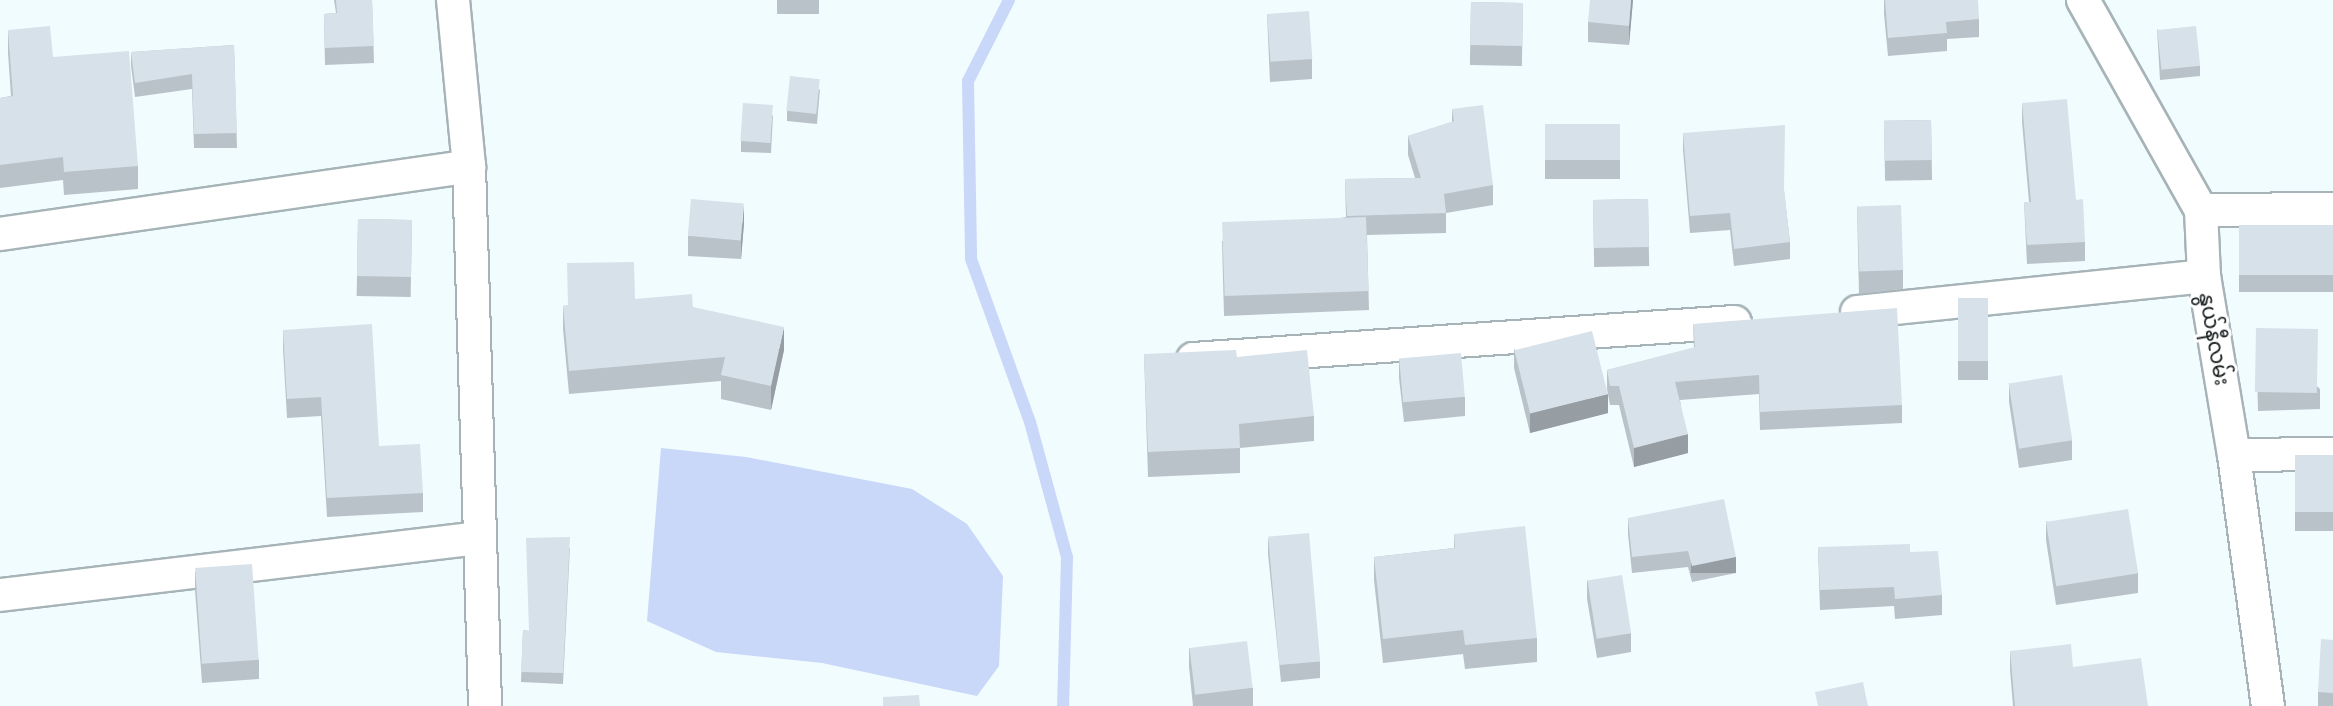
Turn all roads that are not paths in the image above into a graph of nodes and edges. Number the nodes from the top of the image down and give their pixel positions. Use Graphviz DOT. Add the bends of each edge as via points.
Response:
graph roads {
  1 [pos="453,0"];
  2 [pos="2083,0"];
  3 [pos="469,166"];
  4 [pos="2333,209"];
  5 [pos="2201,210"];
  6 [pos="0,234"];
  7 [pos="2204,276"];
  8 [pos="1833,315"];
  9 [pos="1766,320"];
  10 [pos="1167,361"];
  11 [pos="2333,454"];
  12 [pos="2234,455"];
  13 [pos="477,538"];
  14 [pos="0,595"];
  15 [pos="485,706"];
  16 [pos="2267,706"];
  1 -- 3 [label="street"];
  2 -- 5 [label="street, နွယ်နီလမ်း"];
  3 -- 6 [label="street"];
  3 -- 13 [label="street"];
  4 -- 5 [label="street"];
  5 -- 7 [label="street, နွယ်နီလမ်း"];
  7 -- 8 [label="street"];
  7 -- 12 [label="street, နွယ်နီလမ်း"];
  9 -- 10 [label="street"];
  11 -- 12 [label="street"];
  12 -- 16 [label="street, နွယ်နီလမ်း"];
  13 -- 14 [label="street"];
  13 -- 15 [label="street"];
}
